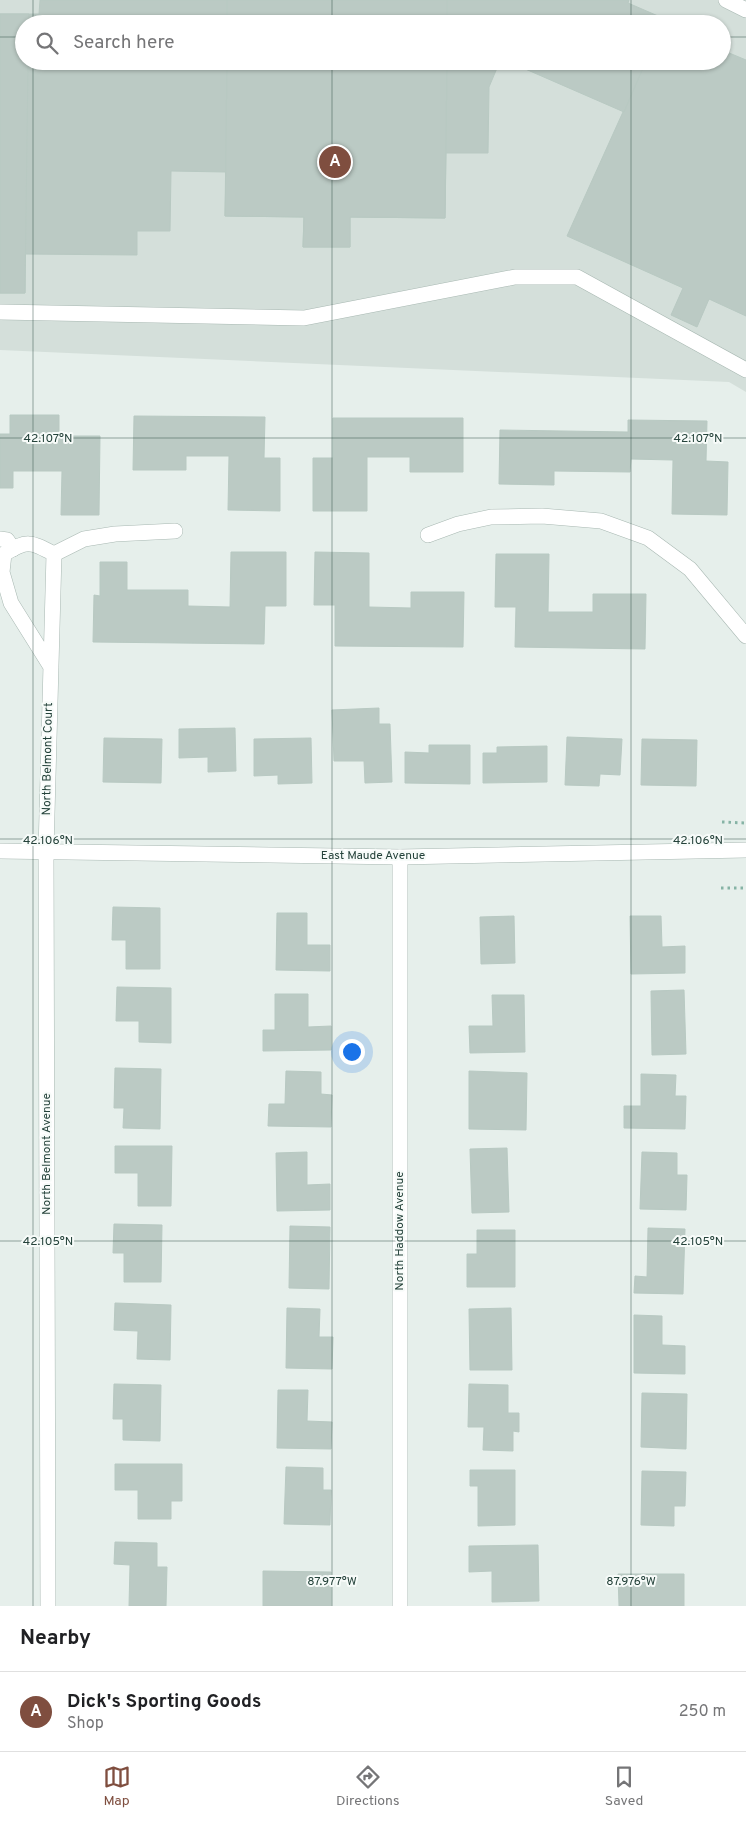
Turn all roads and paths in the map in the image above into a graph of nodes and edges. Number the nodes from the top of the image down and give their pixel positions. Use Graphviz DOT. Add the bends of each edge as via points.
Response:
graph roads {
  1 [pos="726,0"];
  2 [pos="746,10"];
  3 [pos="0,312"];
  4 [pos="746,370"];
  5 [pos="175,531"];
  6 [pos="428,535"];
  7 [pos="0,539"];
  8 [pos="13,549"];
  9 [pos="54,554"];
  10 [pos="746,636"];
  11 [pos="51,667"];
  12 [pos="722,822"];
  13 [pos="746,823"];
  14 [pos="746,850"];
  15 [pos="46,851"];
  16 [pos="0,852"];
  17 [pos="400,857"];
  18 [pos="721,888"];
  19 [pos="746,888"];
  20 [pos="48,1606"];
  21 [pos="400,1606"];
  1 -- 2 [label="street"];
  3 -- 4 [label="street" via="304,318 516,277 577,277"];
  5 -- 9 [label="street" via="115,534 84,540"];
  6 -- 10 [label="street" via="491,517 542,516 601,521 648,538 690,569"];
  7 -- 8 [label="street" via="7,540"];
  8 -- 9 [label="street" via="20,544 33,543"];
  8 -- 11 [label="street" via="4,554 2,572 11,603"];
  9 -- 11 [label="street, North Belmont Court"];
  11 -- 15 [label="street, North Belmont Court"];
  12 -- 13 [label="path"];
  14 -- 17 [label="street, East Maude Avenue"];
  15 -- 16 [label="street, East Maude Avenue"];
  15 -- 17 [label="street, East Maude Avenue"];
  15 -- 20 [label="street, North Belmont Avenue"];
  17 -- 21 [label="street, North Haddow Avenue"];
  18 -- 19 [label="path"];
}
